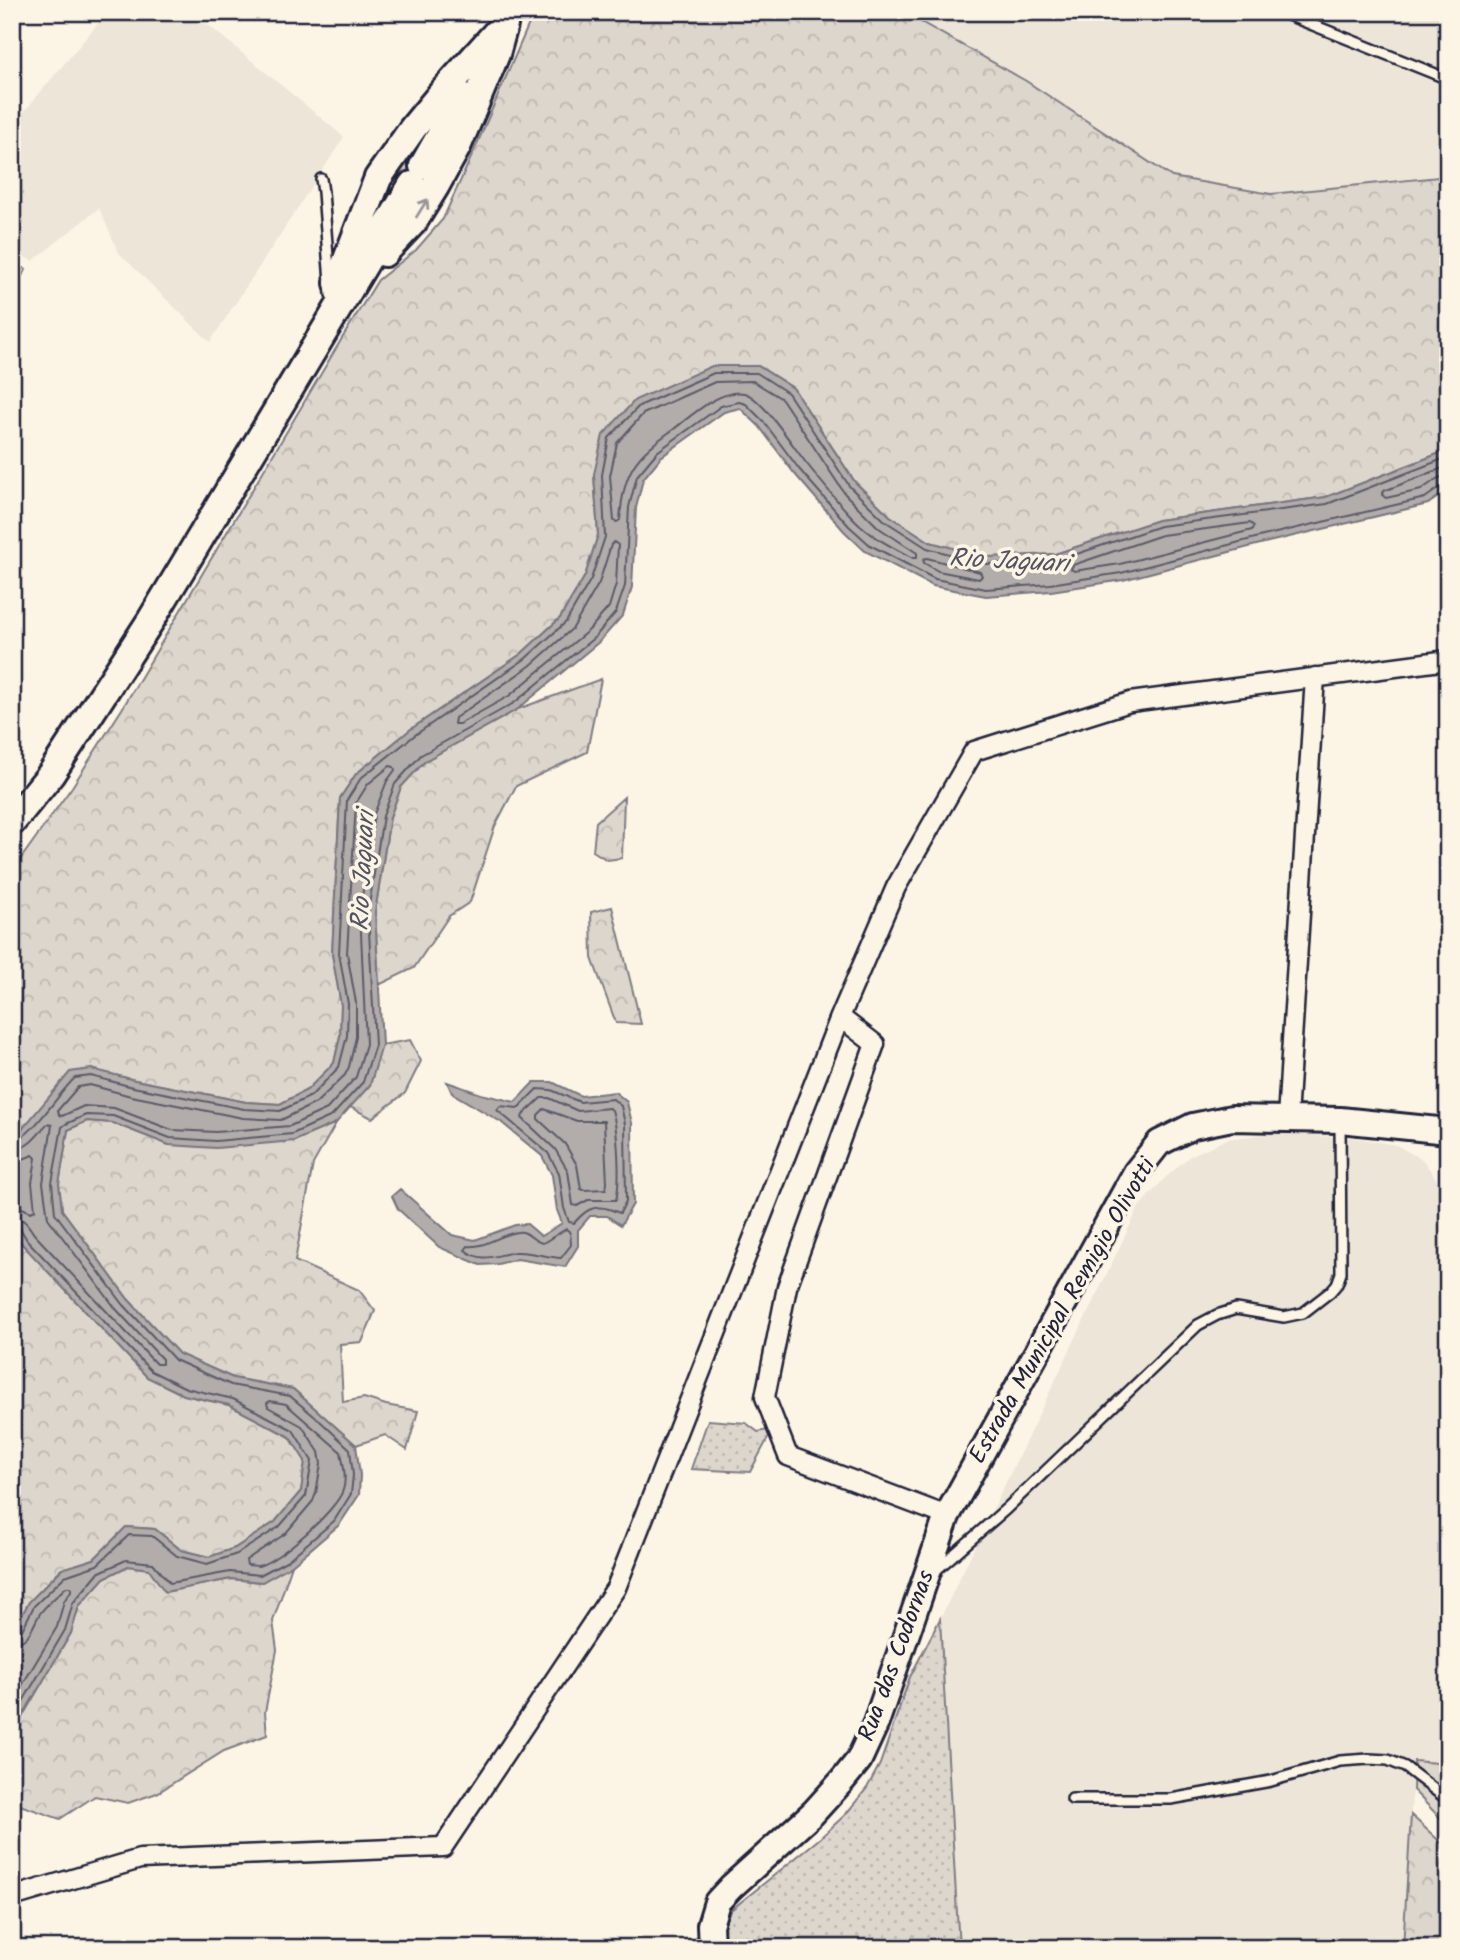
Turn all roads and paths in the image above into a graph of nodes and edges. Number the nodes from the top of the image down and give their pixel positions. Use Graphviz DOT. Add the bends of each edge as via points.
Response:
graph roads {
  1 [pos="1288,15"];
  2 [pos="508,18"];
  3 [pos="1448,79"];
  4 [pos="321,179"];
  5 [pos="338,291"];
  6 [pos="1448,660"];
  7 [pos="1315,677"];
  8 [pos="12,797"];
  9 [pos="12,822"];
  10 [pos="840,1017"];
  11 [pos="1287,1119"];
  12 [pos="1340,1119"];
  13 [pos="1448,1131"];
  14 [pos="947,1516"];
  15 [pos="926,1579"];
  16 [pos="1072,1799"];
  17 [pos="1448,1800"];
  18 [pos="12,1897"];
  19 [pos="711,1948"];
  1 -- 3 [label="lane"];
  2 -- 5 [label="main road"];
  2 -- 5 [label="main road" via="413,128 378,178"];
  5 -- 2 [label="main road, one-way" via="414,221 457,147"];
  4 -- 5 [label="lane"];
  5 -- 8 [label="main road" via="65,730"];
  5 -- 9 [label="main road" via="151,620 51,774"];
  6 -- 7 [label="street"];
  7 -- 10 [label="street" via="1130,702 974,751 896,887"];
  7 -- 11 [label="street"];
  10 -- 14 [label="street" via="875,1044 787,1287 765,1396 788,1456"];
  10 -- 18 [label="street" via="616,1588 443,1847 140,1859"];
  11 -- 12 [label="street, Estrada Municipal Remigio Olivotti"];
  11 -- 14 [label="street, Estrada Municipal Remigio Olivotti" via="1232,1118 1193,1126 1160,1143 1136,1172"];
  12 -- 13 [label="street, Estrada Municipal Remigio Olivotti"];
  12 -- 15 [label="lane" via="1340,1273 1330,1292 1303,1313 1284,1317 1236,1308 1198,1325"];
  14 -- 15 [label="street, Rua das Codornas"];
  15 -- 19 [label="street, Rua das Codornas" via="859,1760 813,1813 717,1902 710,1926"];
  16 -- 17 [label="lane" via="1171,1799 1271,1782 1340,1761 1369,1759 1405,1767"];
}
